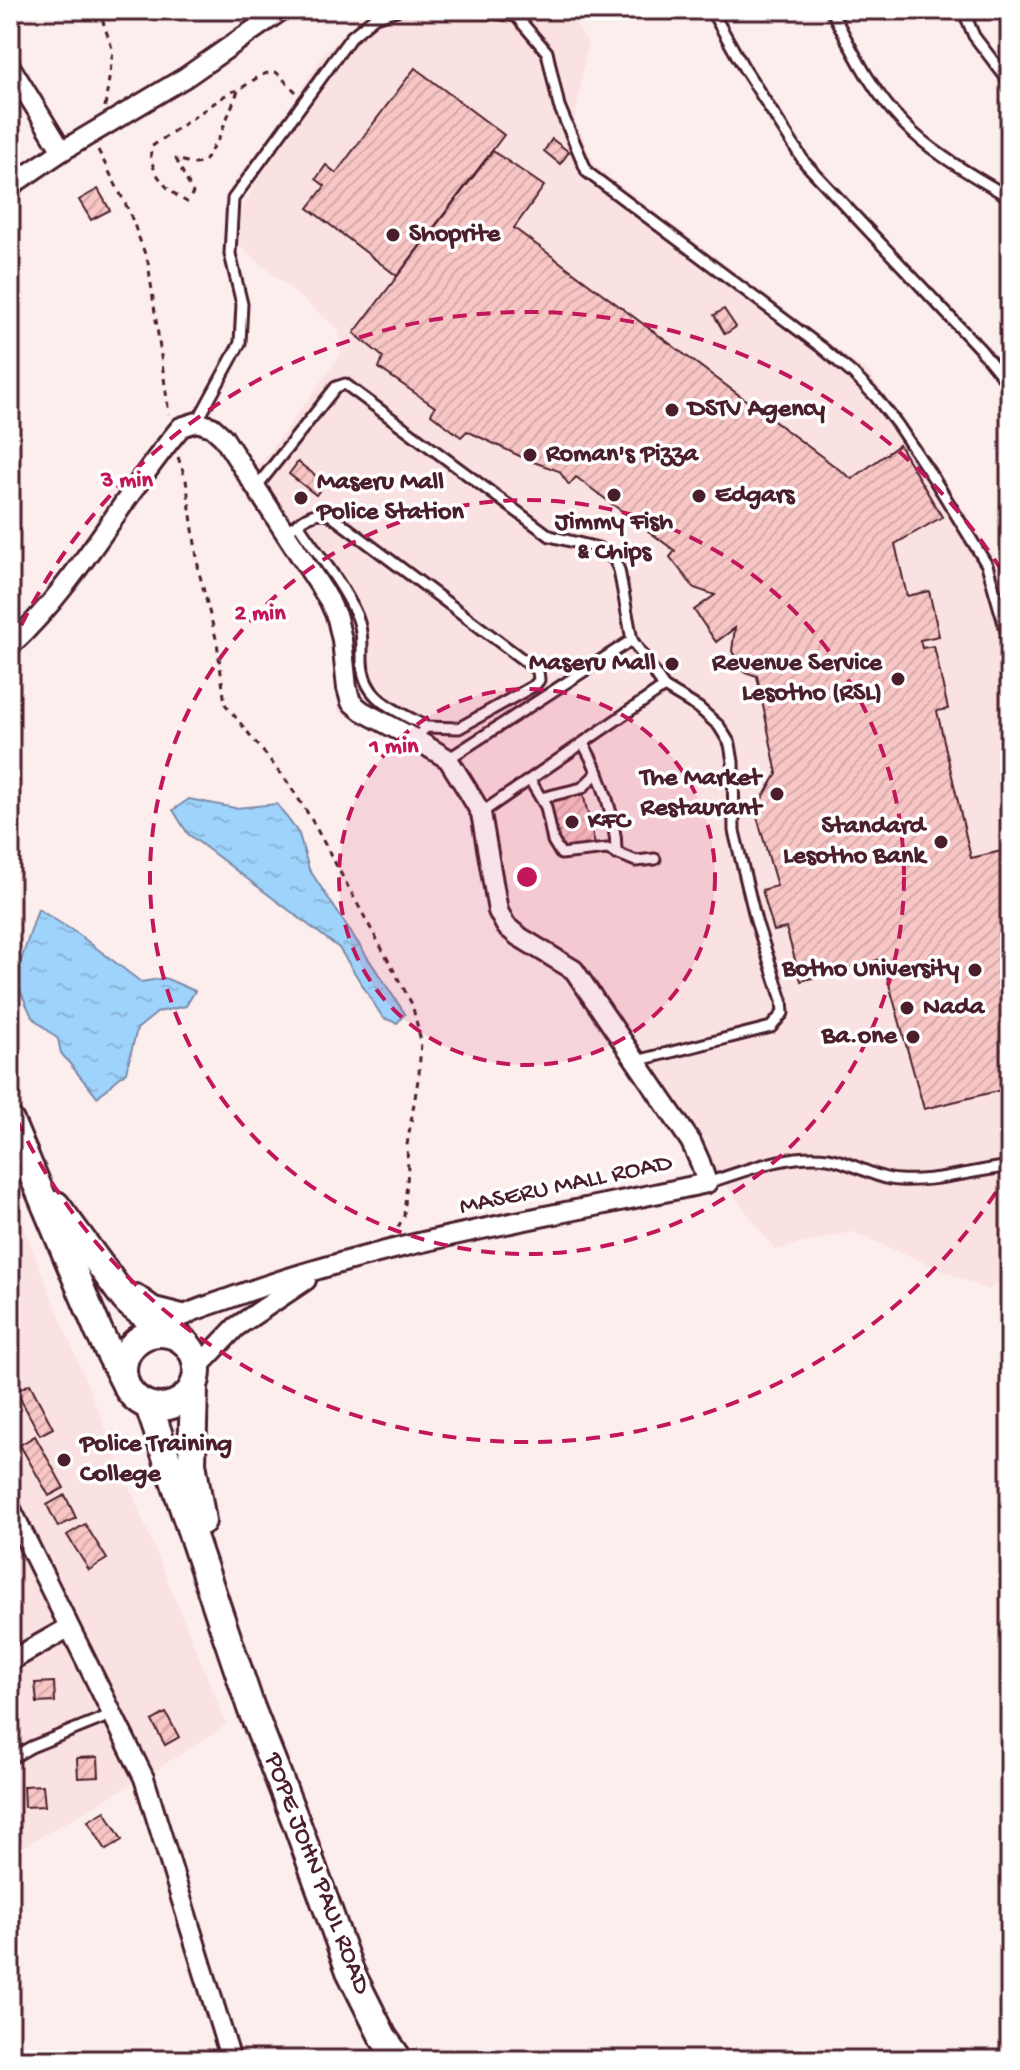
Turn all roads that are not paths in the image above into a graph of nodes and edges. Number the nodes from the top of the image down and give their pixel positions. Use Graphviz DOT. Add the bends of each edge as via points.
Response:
graph roads {
  1 [pos="282,10"];
  2 [pos="397,10"];
  3 [pos="468,10"];
  4 [pos="711,10"];
  5 [pos="831,10"];
  6 [pos="963,10"];
  7 [pos="10,66"];
  8 [pos="1010,83"];
  9 [pos="62,151"];
  10 [pos="10,186"];
  11 [pos="1010,198"];
  12 [pos="1010,386"];
  13 [pos="197,422"];
  14 [pos="257,486"];
  15 [pos="291,528"];
  16 [pos="632,640"];
  17 [pos="1010,645"];
  18 [pos="10,646"];
  19 [pos="664,687"];
  20 [pos="421,733"];
  21 [pos="583,743"];
  22 [pos="448,759"];
  23 [pos="598,772"];
  24 [pos="530,780"];
  25 [pos="541,798"];
  26 [pos="481,813"];
  27 [pos="616,854"];
  28 [pos="655,859"];
  29 [pos="636,1061"];
  30 [pos="10,1121"];
  31 [pos="22,1152"];
  32 [pos="1010,1166"];
  33 [pos="707,1183"];
  34 [pos="95,1259"];
  35 [pos="341,1264"];
  36 [pos="186,1315"];
  37 [pos="163,1333"];
  38 [pos="196,1377"];
  39 [pos="126,1385"];
  40 [pos="149,1406"];
  41 [pos="10,1507"];
  42 [pos="68,1628"];
  43 [pos="10,1661"];
  44 [pos="242,1683"];
  45 [pos="113,1714"];
  46 [pos="10,1759"];
  47 [pos="231,2060"];
  48 [pos="399,2060"];
  1 -- 9 [label="street" via="186,77"];
  2 -- 13 [label="lane" via="375,17 351,37 233,199 230,254 242,304 240,343"];
  3 -- 17 [label="lane" via="516,16 547,52 559,106 587,172 821,347 875,396 987,565"];
  4 -- 12 [label="lane" via="805,163"];
  5 -- 11 [label="lane" via="867,78 903,124 940,155"];
  6 -- 8 [label="lane" via="974,36"];
  7 -- 9 [label="street"];
  9 -- 10 [label="street"];
  13 -- 14 [label="street, MASERU MALL ROAD" via="223,437"];
  13 -- 18 [label="street" via="181,427 62,588"];
  14 -- 15 [label="street, MASERU MALL ROAD"];
  14 -- 16 [label="lane" via="336,387 349,386 550,536 606,551 619,570"];
  15 -- 20 [label="street, MASERU MALL ROAD" via="337,618 351,702"];
  15 -- 20 [label="lane" via="313,513 329,514 538,671 535,685 465,725"];
  16 -- 19 [label="lane"];
  16 -- 22 [label="lane"];
  19 -- 21 [label="lane"];
  19 -- 29 [label="lane" via="709,717 730,744 734,831 783,1013 771,1027"];
  20 -- 22 [label="street, MASERU MALL ROAD"];
  21 -- 23 [label="lane"];
  21 -- 24 [label="lane"];
  22 -- 26 [label="street, MASERU MALL ROAD"];
  23 -- 25 [label="lane" via="582,788"];
  23 -- 27 [label="lane"];
  24 -- 25 [label="lane"];
  24 -- 26 [label="lane"];
  25 -- 27 [label="lane" via="561,854 607,849"];
  26 -- 29 [label="street, MASERU MALL ROAD" via="498,911 506,926 574,970"];
  27 -- 28 [label="lane" via="636,861"];
  29 -- 33 [label="street, MASERU MALL ROAD" via="691,1142"];
  30 -- 31 [label="main road"];
  31 -- 34 [label="main road"];
  31 -- 39 [label="main road"];
  32 -- 33 [label="lane" via="895,1180 825,1158 800,1159"];
  33 -- 35 [label="street, MASERU MALL ROAD"];
  34 -- 36 [label="street" via="154,1307"];
  34 -- 37 [label="main road" via="133,1309"];
  35 -- 36 [label="street, MASERU MALL ROAD"];
  35 -- 38 [label="street, MASERU MALL ROAD" via="243,1322"];
  36 -- 37 [label="street, MASERU MALL ROAD"];
  37 -- 38 [label="main road" via="187,1344"];
  37 -- 39 [label="main road" via="140,1338 129,1349 123,1362"];
  38 -- 40 [label="main road" via="185,1399 171,1407"];
  38 -- 44 [label="main road, POPE JOHN PAUL ROAD" via="191,1441 195,1484 236,1637"];
  39 -- 40 [label="main road"];
  40 -- 44 [label="main road, POPE JOHN PAUL ROAD"];
  41 -- 42 [label="street"];
  42 -- 43 [label="street"];
  42 -- 45 [label="street"];
  44 -- 48 [label="main road, POPE JOHN PAUL ROAD" via="350,1971"];
  45 -- 46 [label="lane"];
  45 -- 47 [label="street" via="144,1778"];
}
